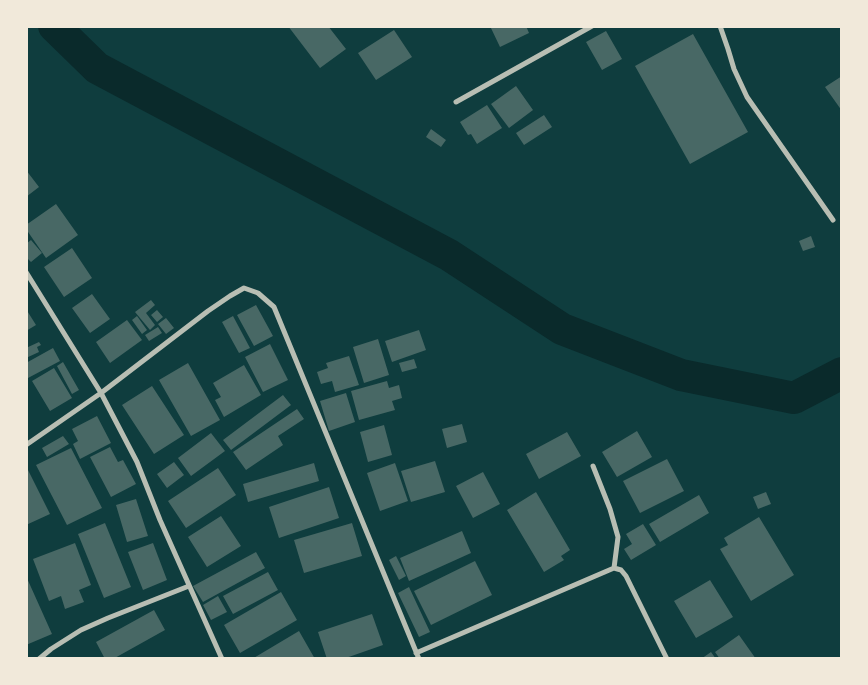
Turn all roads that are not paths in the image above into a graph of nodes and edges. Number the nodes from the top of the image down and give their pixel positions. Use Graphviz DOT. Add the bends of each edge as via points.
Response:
graph roads {
  1 [pos="592,26"];
  2 [pos="720,26"];
  3 [pos="456,102"];
  4 [pos="833,220"];
  5 [pos="26,272"];
  6 [pos="101,394"];
  7 [pos="26,445"];
  8 [pos="593,466"];
  9 [pos="614,568"];
  10 [pos="189,586"];
  11 [pos="418,656"];
  12 [pos="39,659"];
  13 [pos="222,659"];
  14 [pos="667,659"];
  1 -- 3 [label="street"];
  2 -- 4 [label="street" via="747,96"];
  5 -- 6 [label="street"];
  6 -- 7 [label="street"];
  6 -- 10 [label="street" via="137,462"];
  6 -- 11 [label="street" via="230,296 244,288 258,293 274,307"];
  8 -- 9 [label="street" via="618,537"];
  9 -- 11 [label="street"];
  9 -- 14 [label="street" via="626,576"];
  10 -- 12 [label="street" via="81,630"];
  10 -- 13 [label="street"];
}
